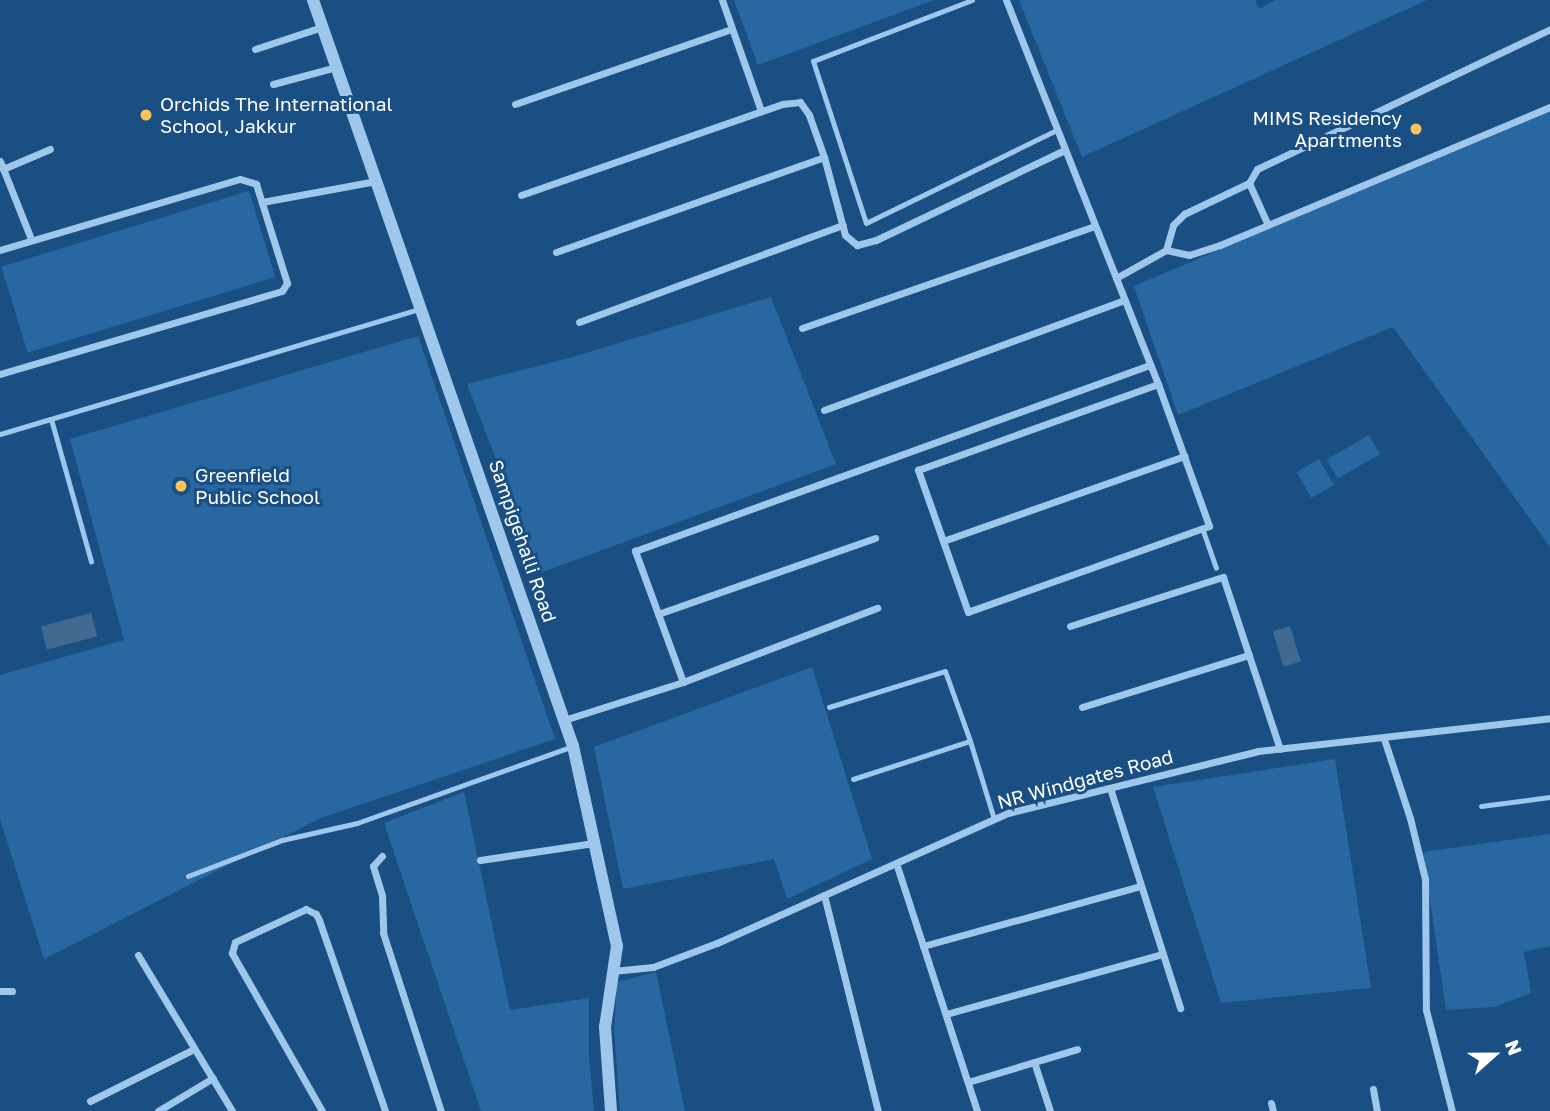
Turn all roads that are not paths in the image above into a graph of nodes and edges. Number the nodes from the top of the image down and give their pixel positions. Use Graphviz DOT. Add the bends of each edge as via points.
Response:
graph roads {
  1 [pos="313,0"];
  2 [pos="722,0"];
  3 [pos="972,0"];
  4 [pos="1006,0"];
  5 [pos="322,27"];
  6 [pos="732,29"];
  7 [pos="1550,29"];
  8 [pos="255,49"];
  9 [pos="336,67"];
  10 [pos="273,84"];
  11 [pos="515,104"];
  12 [pos="1550,107"];
  13 [pos="761,111"];
  14 [pos="1057,130"];
  15 [pos="50,149"];
  16 [pos="1065,150"];
  17 [pos="824,158"];
  18 [pos="2,165"];
  19 [pos="377,181"];
  20 [pos="1248,183"];
  21 [pos="521,195"];
  22 [pos="262,202"];
  23 [pos="843,225"];
  24 [pos="1268,225"];
  25 [pos="1095,226"];
  26 [pos="32,240"];
  27 [pos="0,250"];
  28 [pos="1166,250"];
  29 [pos="556,252"];
  30 [pos="1116,278"];
  31 [pos="1125,300"];
  32 [pos="421,308"];
  33 [pos="579,322"];
  34 [pos="802,328"];
  35 [pos="1150,365"];
  36 [pos="0,374"];
  37 [pos="1158,384"];
  38 [pos="824,410"];
  39 [pos="51,419"];
  40 [pos="0,434"];
  41 [pos="1184,456"];
  42 [pos="1202,528"];
  43 [pos="875,538"];
  44 [pos="943,541"];
  45 [pos="91,561"];
  46 [pos="1216,568"];
  47 [pos="877,608"];
  48 [pos="658,614"];
  49 [pos="1070,626"];
  50 [pos="1249,655"];
  51 [pos="683,682"];
  52 [pos="829,707"];
  53 [pos="1083,707"];
  54 [pos="1550,718"];
  55 [pos="564,720"];
  56 [pos="1384,739"];
  57 [pos="970,741"];
  58 [pos="573,746"];
  59 [pos="1280,749"];
  60 [pos="853,779"];
  61 [pos="1110,788"];
  62 [pos="1550,797"];
  63 [pos="1481,806"];
  64 [pos="995,819"];
  65 [pos="594,844"];
  66 [pos="382,856"];
  67 [pos="480,860"];
  68 [pos="896,863"];
  69 [pos="188,876"];
  70 [pos="1141,886"];
  71 [pos="824,895"];
  72 [pos="923,946"];
  73 [pos="138,954"];
  74 [pos="1163,954"];
  75 [pos="613,971"];
  76 [pos="0,991"];
  77 [pos="12,991"];
  78 [pos="1180,1008"];
  79 [pos="946,1014"];
  80 [pos="194,1049"];
  81 [pos="1077,1049"];
  82 [pos="1034,1062"];
  83 [pos="213,1078"];
  84 [pos="968,1082"];
  85 [pos="1373,1089"];
  86 [pos="90,1101"];
  87 [pos="158,1111"];
  88 [pos="232,1111"];
  89 [pos="322,1111"];
  90 [pos="385,1111"];
  91 [pos="442,1111"];
  92 [pos="611,1111"];
  93 [pos="878,1111"];
  94 [pos="977,1111"];
  95 [pos="1050,1111"];
  96 [pos="1377,1111"];
  97 [pos="1452,1111"];
  1 -- 5 [label="street, Sampigehalli Road"];
  2 -- 6 [label="street"];
  3 -- 14 [label="lane" via="813,61 866,223"];
  4 -- 14 [label="street"];
  5 -- 8 [label="street"];
  5 -- 9 [label="street, Sampigehalli Road"];
  6 -- 11 [label="street"];
  6 -- 13 [label="street"];
  7 -- 20 [label="street" via="1257,169"];
  9 -- 10 [label="street"];
  9 -- 19 [label="street, Sampigehalli Road"];
  12 -- 24 [label="street"];
  13 -- 17 [label="street" via="800,102"];
  13 -- 21 [label="street"];
  14 -- 16 [label="street"];
  15 -- 18 [label="street"];
  16 -- 23 [label="street" via="876,240 857,245 845,235"];
  16 -- 25 [label="street"];
  17 -- 23 [label="street"];
  17 -- 29 [label="street"];
  18 -- 26 [label="street"];
  19 -- 22 [label="street"];
  19 -- 32 [label="street, Sampigehalli Road"];
  20 -- 24 [label="street"];
  20 -- 28 [label="street" via="1184,215 1173,225"];
  22 -- 26 [label="street" via="256,184 240,179"];
  22 -- 36 [label="street" via="287,283 282,291"];
  23 -- 33 [label="street"];
  24 -- 28 [label="street" via="1189,255"];
  25 -- 30 [label="street"];
  25 -- 34 [label="street"];
  26 -- 27 [label="street"];
  28 -- 30 [label="street"];
  30 -- 31 [label="street"];
  31 -- 35 [label="street"];
  31 -- 38 [label="street"];
  32 -- 39 [label="lane"];
  32 -- 55 [label="street, Sampigehalli Road"];
  35 -- 37 [label="street"];
  35 -- 48 [label="street" via="635,551"];
  37 -- 41 [label="street"];
  37 -- 44 [label="street" via="918,470"];
  39 -- 40 [label="lane"];
  39 -- 45 [label="lane"];
  41 -- 42 [label="street" via="1209,526"];
  41 -- 44 [label="street"];
  42 -- 44 [label="street" via="968,612"];
  42 -- 46 [label="lane"];
  43 -- 48 [label="street"];
  47 -- 51 [label="street"];
  48 -- 51 [label="street"];
  49 -- 50 [label="street" via="1223,577"];
  50 -- 53 [label="street"];
  50 -- 59 [label="street"];
  51 -- 55 [label="street"];
  52 -- 57 [label="lane" via="945,671"];
  54 -- 56 [label="street, NR Windgates Road"];
  55 -- 58 [label="street, Sampigehalli Road"];
  56 -- 59 [label="street, NR Windgates Road"];
  56 -- 97 [label="street" via="1425,879 1426,1010"];
  57 -- 60 [label="lane"];
  57 -- 64 [label="lane"];
  58 -- 65 [label="street, Sampigehalli Road"];
  58 -- 69 [label="lane" via="357,823 282,840"];
  59 -- 61 [label="street, NR Windgates Road"];
  61 -- 64 [label="street, NR Windgates Road"];
  61 -- 70 [label="street"];
  62 -- 63 [label="lane"];
  64 -- 68 [label="street, NR Windgates Road"];
  65 -- 67 [label="street"];
  65 -- 75 [label="street, Sampigehalli Road" via="617,946"];
  66 -- 91 [label="street" via="373,866 382,895 383,933"];
  68 -- 71 [label="street, NR Windgates Road"];
  68 -- 72 [label="street"];
  70 -- 72 [label="street"];
  70 -- 74 [label="street"];
  71 -- 75 [label="street, NR Windgates Road" via="653,967"];
  71 -- 93 [label="street"];
  72 -- 79 [label="street"];
  73 -- 80 [label="street"];
  74 -- 78 [label="street"];
  74 -- 79 [label="street"];
  75 -- 92 [label="street, Sampigehalli Road" via="605,1027"];
  76 -- 77 [label="street"];
  79 -- 84 [label="street"];
  80 -- 83 [label="street"];
  80 -- 86 [label="street"];
  81 -- 82 [label="street"];
  82 -- 84 [label="street"];
  82 -- 95 [label="street"];
  83 -- 87 [label="street"];
  83 -- 88 [label="street"];
  84 -- 94 [label="street"];
  85 -- 96 [label="street"];
  89 -- 90 [label="street" via="232,953 235,942 306,909 320,920"];
}
